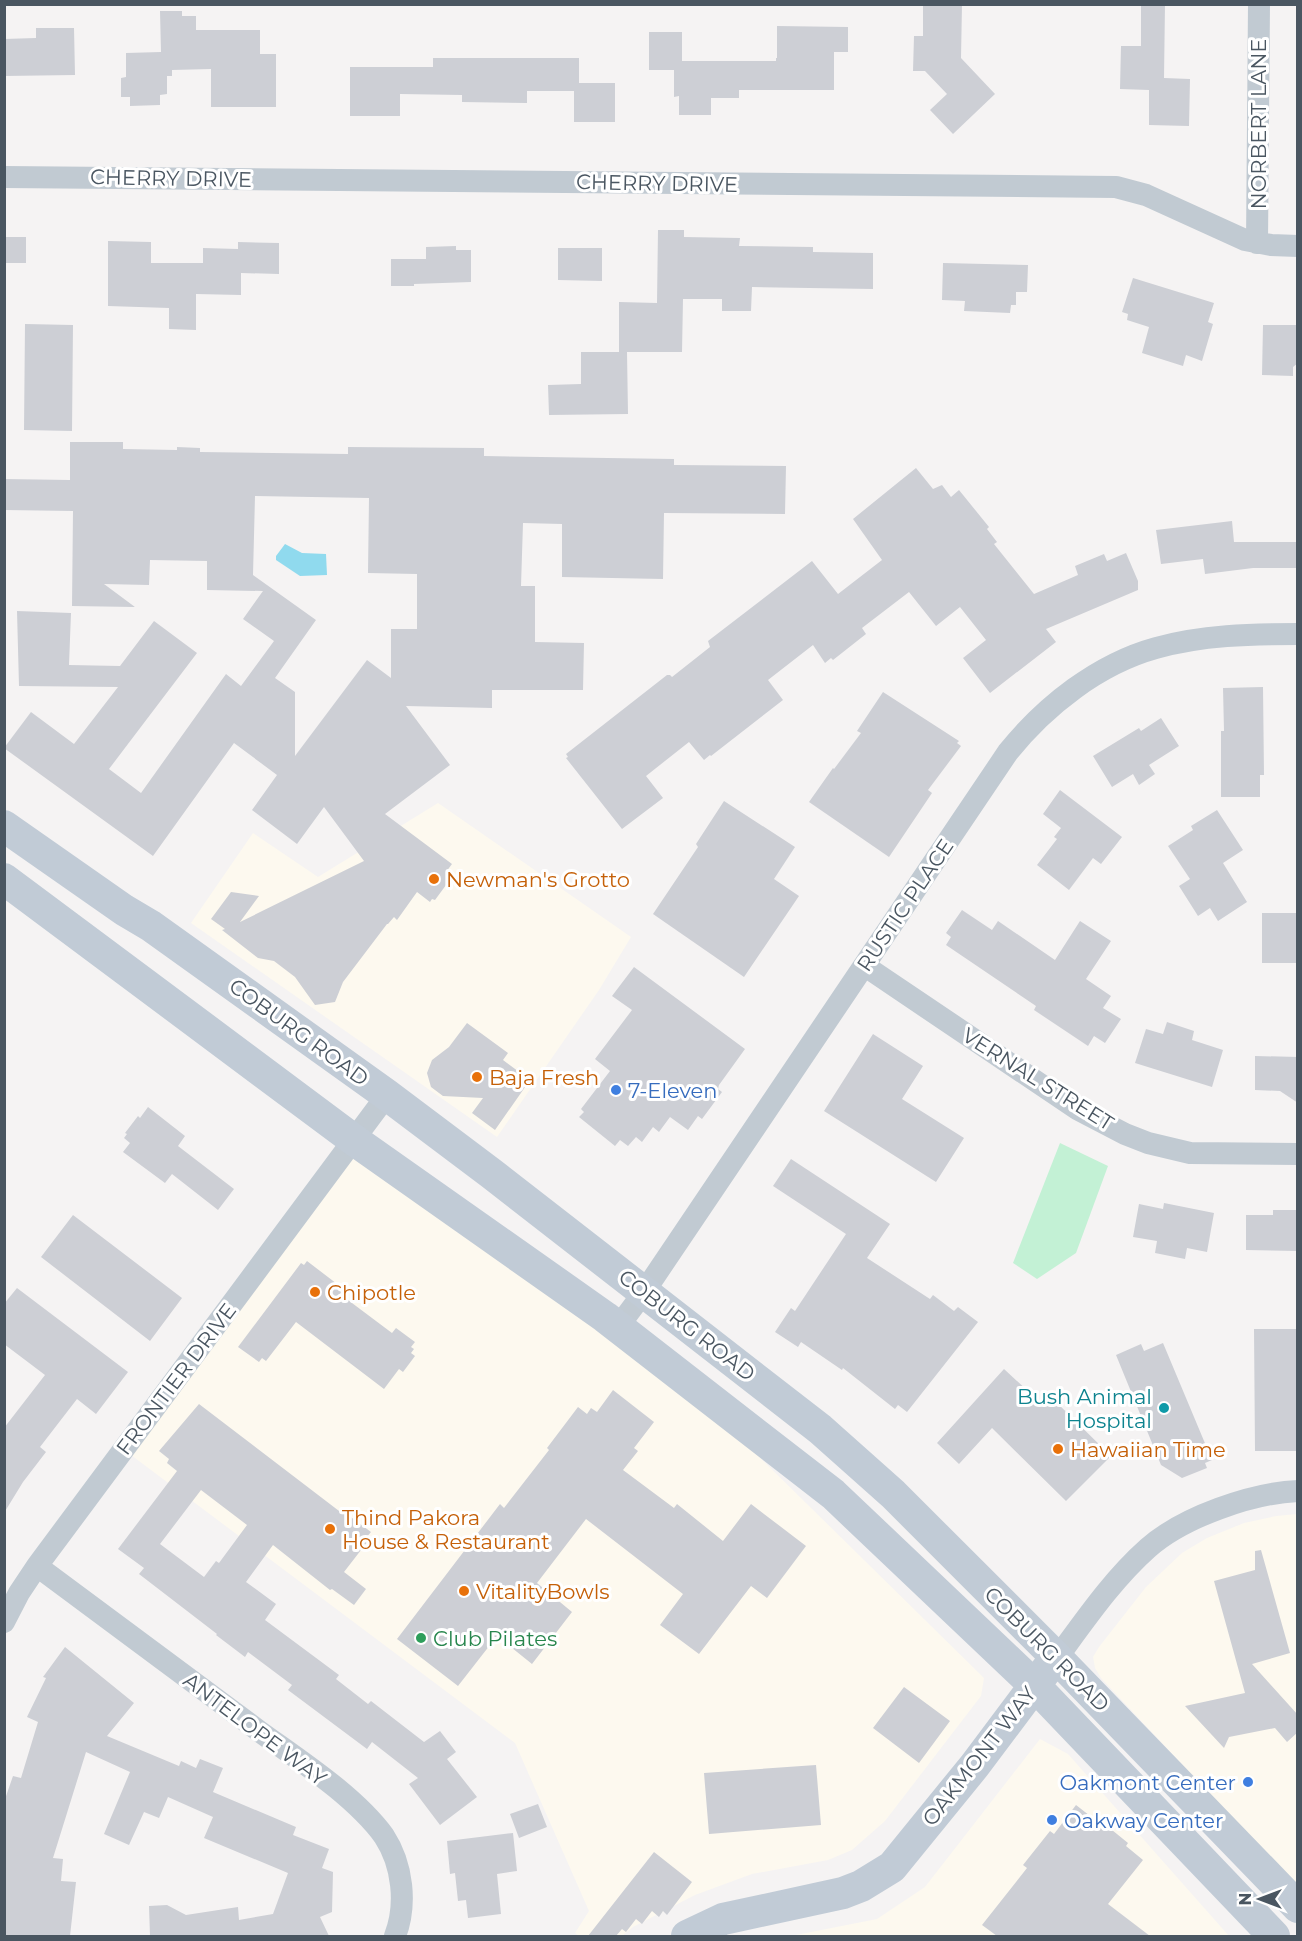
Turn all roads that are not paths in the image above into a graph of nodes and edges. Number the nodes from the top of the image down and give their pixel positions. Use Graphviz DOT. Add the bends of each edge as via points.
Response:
graph roads {
  1 [pos="1259,4"];
  2 [pos="4,177"];
  3 [pos="1257,243"];
  4 [pos="1298,246"];
  5 [pos="1298,634"];
  6 [pos="4,826"];
  7 [pos="4,879"];
  8 [pos="865,966"];
  9 [pos="387,1095"];
  10 [pos="354,1140"];
  11 [pos="1298,1154"];
  12 [pos="644,1292"];
  13 [pos="618,1327"];
  14 [pos="1298,1491"];
  15 [pos="37,1566"];
  16 [pos="4,1622"];
  17 [pos="1057,1658"];
  18 [pos="1034,1685"];
  19 [pos="1298,1907"];
  20 [pos="395,1936"];
  21 [pos="687,1936"];
  22 [pos="1274,1936"];
  1 -- 3 [label="street, NORBERT LANE"];
  2 -- 3 [label="street, CHERRY DRIVE" via="1116,187 1146,195 1233,236"];
  3 -- 4 [label="street, CHERRY DRIVE"];
  5 -- 8 [label="street, RUSTIC PLACE" via="1211,638 1154,648 1108,668 1067,694 1008,752"];
  6 -- 9 [label="main road, COBURG ROAD"];
  7 -- 10 [label="main road, COBURG ROAD"];
  8 -- 11 [label="street, VERNAL STREET" via="1077,1109 1125,1134 1190,1153"];
  8 -- 12 [label="street, RUSTIC PLACE"];
  9 -- 10 [label="street, FRONTIER DRIVE"];
  9 -- 12 [label="main road, COBURG ROAD"];
  10 -- 13 [label="main road, COBURG ROAD"];
  10 -- 15 [label="street, FRONTIER DRIVE"];
  12 -- 13 [label="street, RUSTIC PLACE"];
  12 -- 17 [label="main road, COBURG ROAD" via="820,1429 893,1494"];
  13 -- 18 [label="main road, COBURG ROAD" via="833,1494"];
  14 -- 17 [label="street, OAKMONT WAY" via="1237,1502 1185,1524 1150,1546 1131,1564"];
  15 -- 16 [label="street, FRONTIER DRIVE"];
  15 -- 20 [label="street, ANTELOPE WAY" via="323,1778 374,1824 385,1838 399,1873 402,1908"];
  17 -- 18 [label="main road, OAKMONT WAY"];
  17 -- 19 [label="main road, COBURG ROAD"];
  18 -- 21 [label="main road, OAKMONT WAY" via="892,1867 843,1893 723,1919"];
  18 -- 22 [label="main road, COBURG ROAD"];
}
